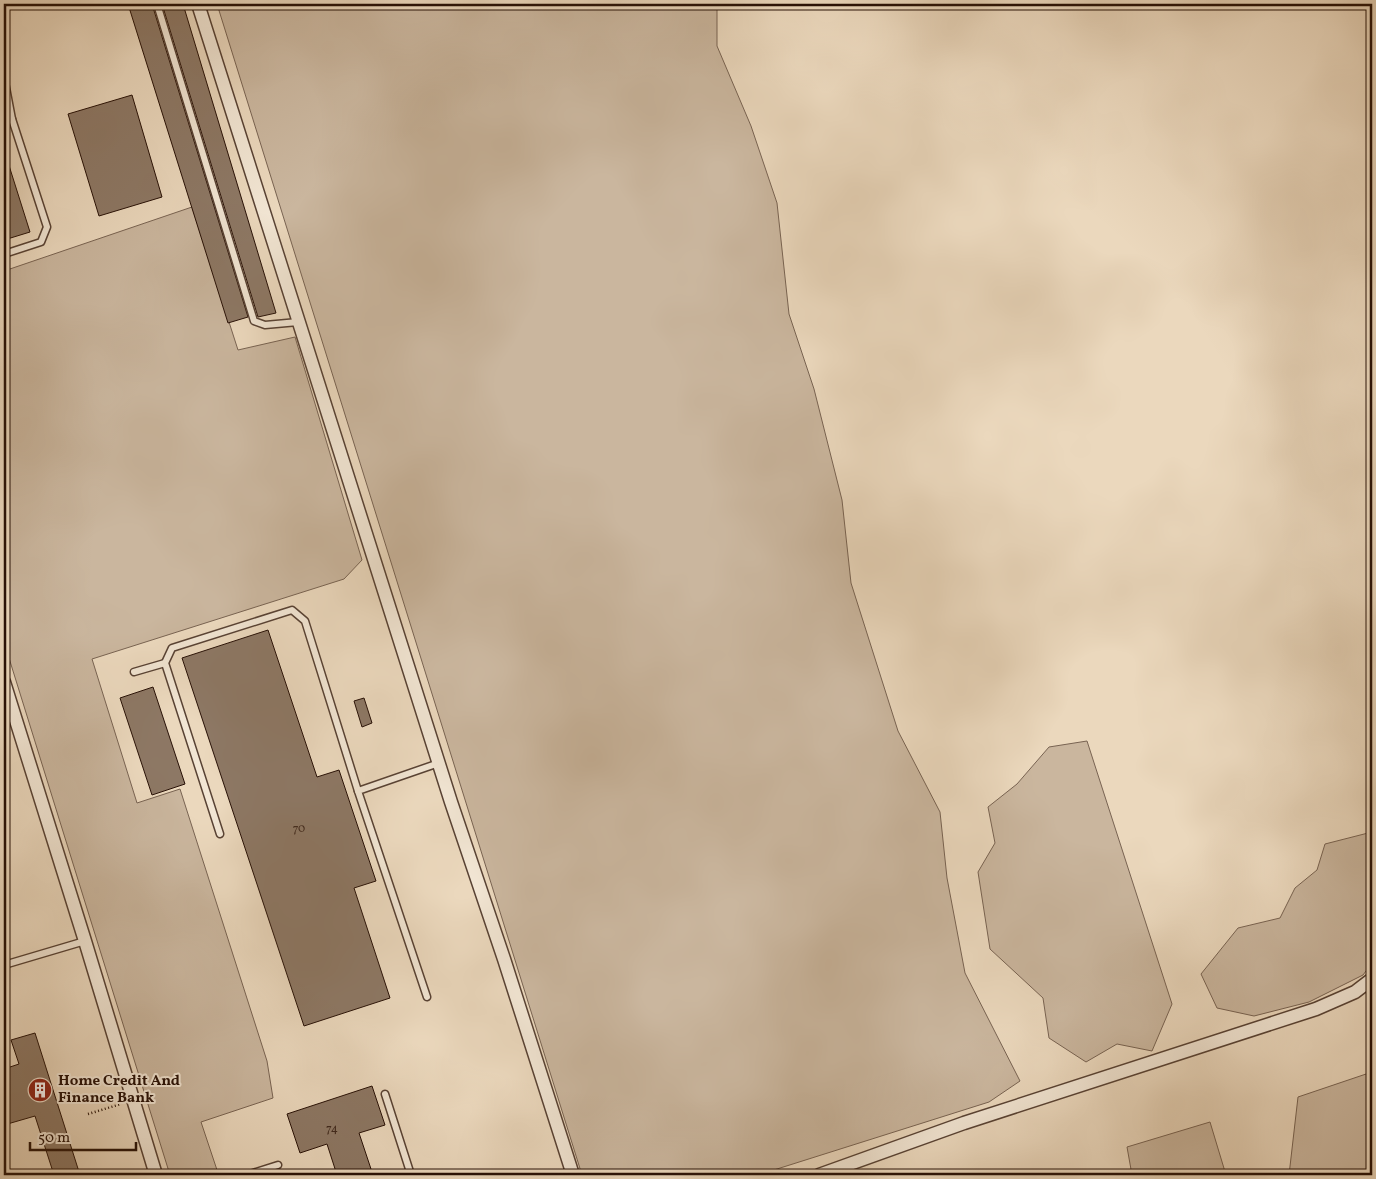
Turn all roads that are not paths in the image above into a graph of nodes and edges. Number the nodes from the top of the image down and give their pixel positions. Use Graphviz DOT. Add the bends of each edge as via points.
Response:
graph roads {
  1 [pos="157,4"];
  2 [pos="198,4"];
  3 [pos="4,77"];
  4 [pos="12,119"];
  5 [pos="4,121"];
  6 [pos="4,254"];
  7 [pos="298,322"];
  8 [pos="165,663"];
  9 [pos="134,672"];
  10 [pos="4,682"];
  11 [pos="440,763"];
  12 [pos="358,790"];
  13 [pos="220,834"];
  14 [pos="85,941"];
  15 [pos="4,965"];
  16 [pos="1372,979"];
  17 [pos="427,997"];
  18 [pos="385,1094"];
  19 [pos="278,1166"];
  20 [pos="156,1175"];
  21 [pos="246,1175"];
  22 [pos="411,1175"];
  23 [pos="573,1175"];
  24 [pos="819,1175"];
  1 -- 7 [label="lane" via="254,321 265,325"];
  2 -- 7 [label="street"];
  3 -- 4 [label="lane"];
  4 -- 5 [label="lane"];
  4 -- 6 [label="lane" via="47,227 41,242"];
  7 -- 11 [label="street"];
  8 -- 9 [label="lane"];
  8 -- 12 [label="lane" via="172,648 292,610 305,621"];
  8 -- 13 [label="lane"];
  10 -- 14 [label="street"];
  11 -- 12 [label="lane"];
  11 -- 23 [label="street"];
  12 -- 17 [label="lane"];
  14 -- 15 [label="lane"];
  14 -- 20 [label="street"];
  16 -- 24 [label="street" via="1355,992 1316,1009 964,1123"];
  18 -- 22 [label="lane"];
  19 -- 21 [label="lane"];
}
